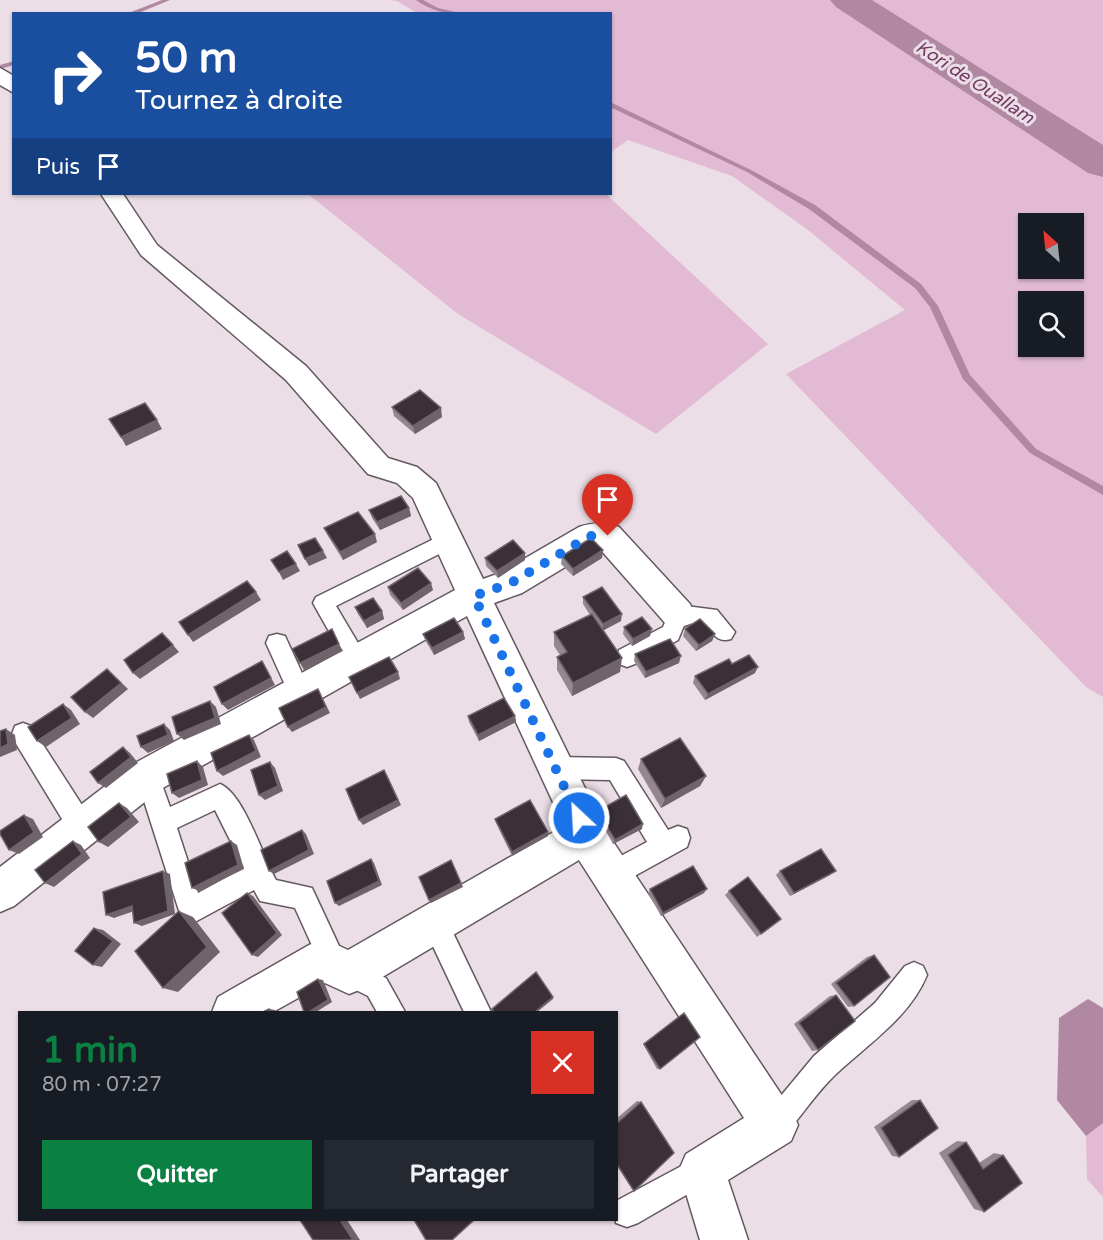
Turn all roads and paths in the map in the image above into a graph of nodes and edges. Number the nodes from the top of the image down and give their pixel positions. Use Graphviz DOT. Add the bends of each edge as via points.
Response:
graph roads {
  1 [pos="0,74"];
  2 [pos="12,85"];
  3 [pos="113,195"];
  4 [pos="448,540"];
  5 [pos="474,596"];
  6 [pos="678,614"];
  7 [pos="724,632"];
  8 [pos="277,643"];
  9 [pos="627,657"];
  10 [pos="357,660"];
  11 [pos="299,691"];
  12 [pos="23,734"];
  13 [pos="555,768"];
  14 [pos="148,776"];
  15 [pos="164,822"];
  16 [pos="82,828"];
  17 [pos="586,834"];
  18 [pos="259,874"];
  19 [pos="611,875"];
  20 [pos="0,892"];
  21 [pos="435,923"];
  22 [pos="342,970"];
  23 [pos="914,975"];
  24 [pos="235,1011"];
  25 [pos="391,1011"];
  26 [pos="478,1011"];
  27 [pos="775,1125"];
  28 [pos="702,1170"];
  29 [pos="627,1212"];
  30 [pos="724,1240"];
  1 -- 2 [label="street"];
  3 -- 4 [label="street" via="149,250 296,373 378,466 406,475 425,491"];
  4 -- 5 [label="street"];
  4 -- 10 [label="lane" via="323,603"];
  5 -- 6 [label="street" via="511,583 590,536 608,536"];
  5 -- 10 [label="street"];
  5 -- 13 [label="street"];
  6 -- 7 [label="lane" via="710,616"];
  6 -- 9 [label="lane" via="671,633"];
  8 -- 11 [label="lane"];
  10 -- 11 [label="street"];
  11 -- 14 [label="street"];
  12 -- 16 [label="lane"];
  13 -- 17 [label="street"];
  13 -- 19 [label="lane" via="616,769 670,842"];
  14 -- 15 [label="lane"];
  14 -- 16 [label="street"];
  15 -- 18 [label="lane" via="220,796"];
  15 -- 18 [label="lane" via="191,911"];
  16 -- 20 [label="street"];
  17 -- 19 [label="street"];
  17 -- 21 [label="street"];
  18 -- 22 [label="lane" via="270,892 303,897"];
  19 -- 27 [label="street"];
  21 -- 22 [label="street"];
  21 -- 26 [label="lane"];
  22 -- 24 [label="street" via="324,960"];
  22 -- 25 [label="lane" via="377,987"];
  23 -- 27 [label="lane" via="885,1013 824,1066"];
  27 -- 28 [label="street"];
  28 -- 29 [label="lane"];
  28 -- 30 [label="street"];
}
